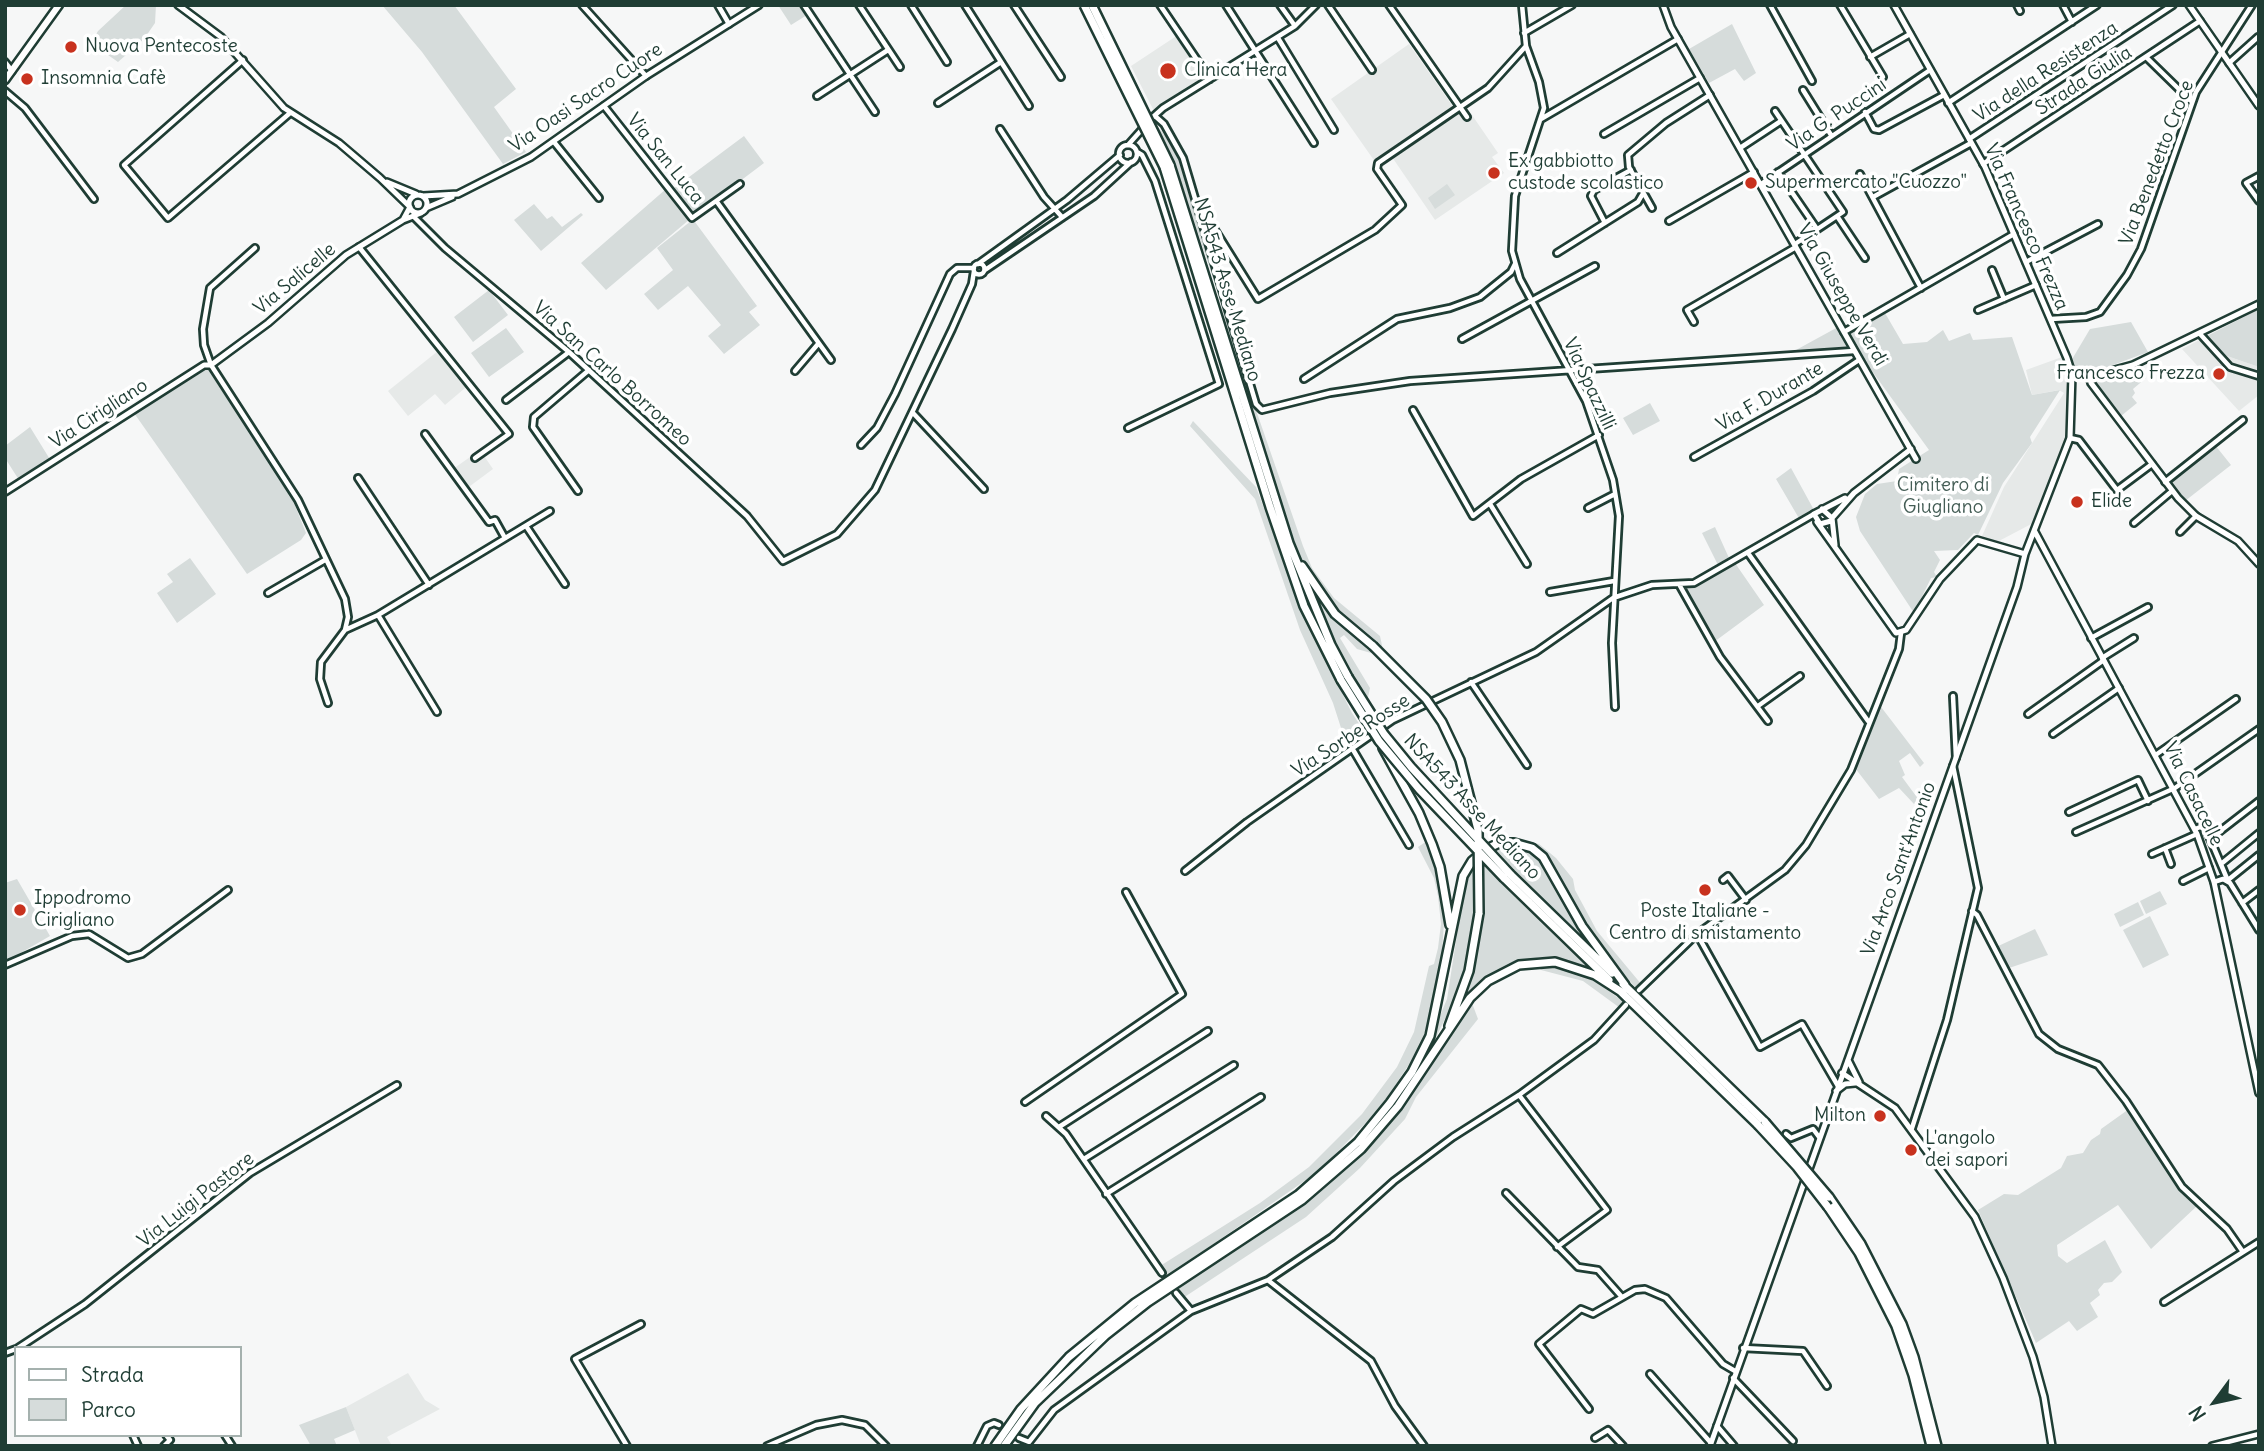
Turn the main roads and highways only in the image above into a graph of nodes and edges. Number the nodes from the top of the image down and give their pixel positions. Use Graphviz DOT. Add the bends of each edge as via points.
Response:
graph roads {
  1 [pos="59,5"];
  2 [pos="1084,5"];
  3 [pos="1092,5"];
  4 [pos="5,80"];
  5 [pos="1167,166"];
  6 [pos="1289,543"];
  7 [pos="1344,678"];
  8 [pos="1379,741"];
  9 [pos="1507,876"];
  10 [pos="1451,930"];
  11 [pos="1624,989"];
  12 [pos="1457,1011"];
  13 [pos="1761,1124"];
  14 [pos="995,1446"];
  15 [pos="1004,1446"];
  16 [pos="1931,1446"];
  17 [pos="1937,1446"];
  1 -- 4 [label="main road"];
  2 -- 5 [label="highway, NSA543 Asse Mediano, bridge"];
  3 -- 5 [label="highway, bridge"];
  5 -- 6 [label="highway, NSA543 Asse Mediano"];
  5 -- 7 [label="highway, NSA543 Asse Mediano" via="1260,478 1304,606"];
  6 -- 7 [label="highway, NSA543 Asse Mediano"];
  6 -- 12 [label="highway, bridge" via="1323,599 1409,678 1442,722 1461,760 1475,809 1480,870 1479,913"];
  7 -- 8 [label="highway, NSA543 Asse Mediano, bridge"];
  7 -- 9 [label="highway, NSA543 Asse Mediano, bridge" via="1410,767"];
  8 -- 9 [label="highway, NSA543 Asse Mediano, bridge" via="1431,802"];
  8 -- 10 [label="highway, bridge" via="1432,844"];
  9 -- 11 [label="highway, NSA543 Asse Mediano"];
  10 -- 11 [label="highway" via="1463,876 1472,861 1499,844 1532,848 1551,867 1582,926"];
  10 -- 14 [label="highway" via="1430,1036 1412,1072 1358,1142 1297,1195 1101,1330 1038,1389"];
  11 -- 12 [label="highway" via="1555,962 1519,965 1502,971"];
  11 -- 13 [label="highway, NSA543 Asse Mediano"];
  12 -- 15 [label="highway" via="1444,1040 1398,1106 1333,1175 1106,1335 1035,1403"];
  13 -- 16 [label="highway, bridge" via="1828,1207 1874,1279 1902,1344"];
  13 -- 17 [label="highway, bridge" via="1829,1197 1876,1270 1914,1357"];
}
